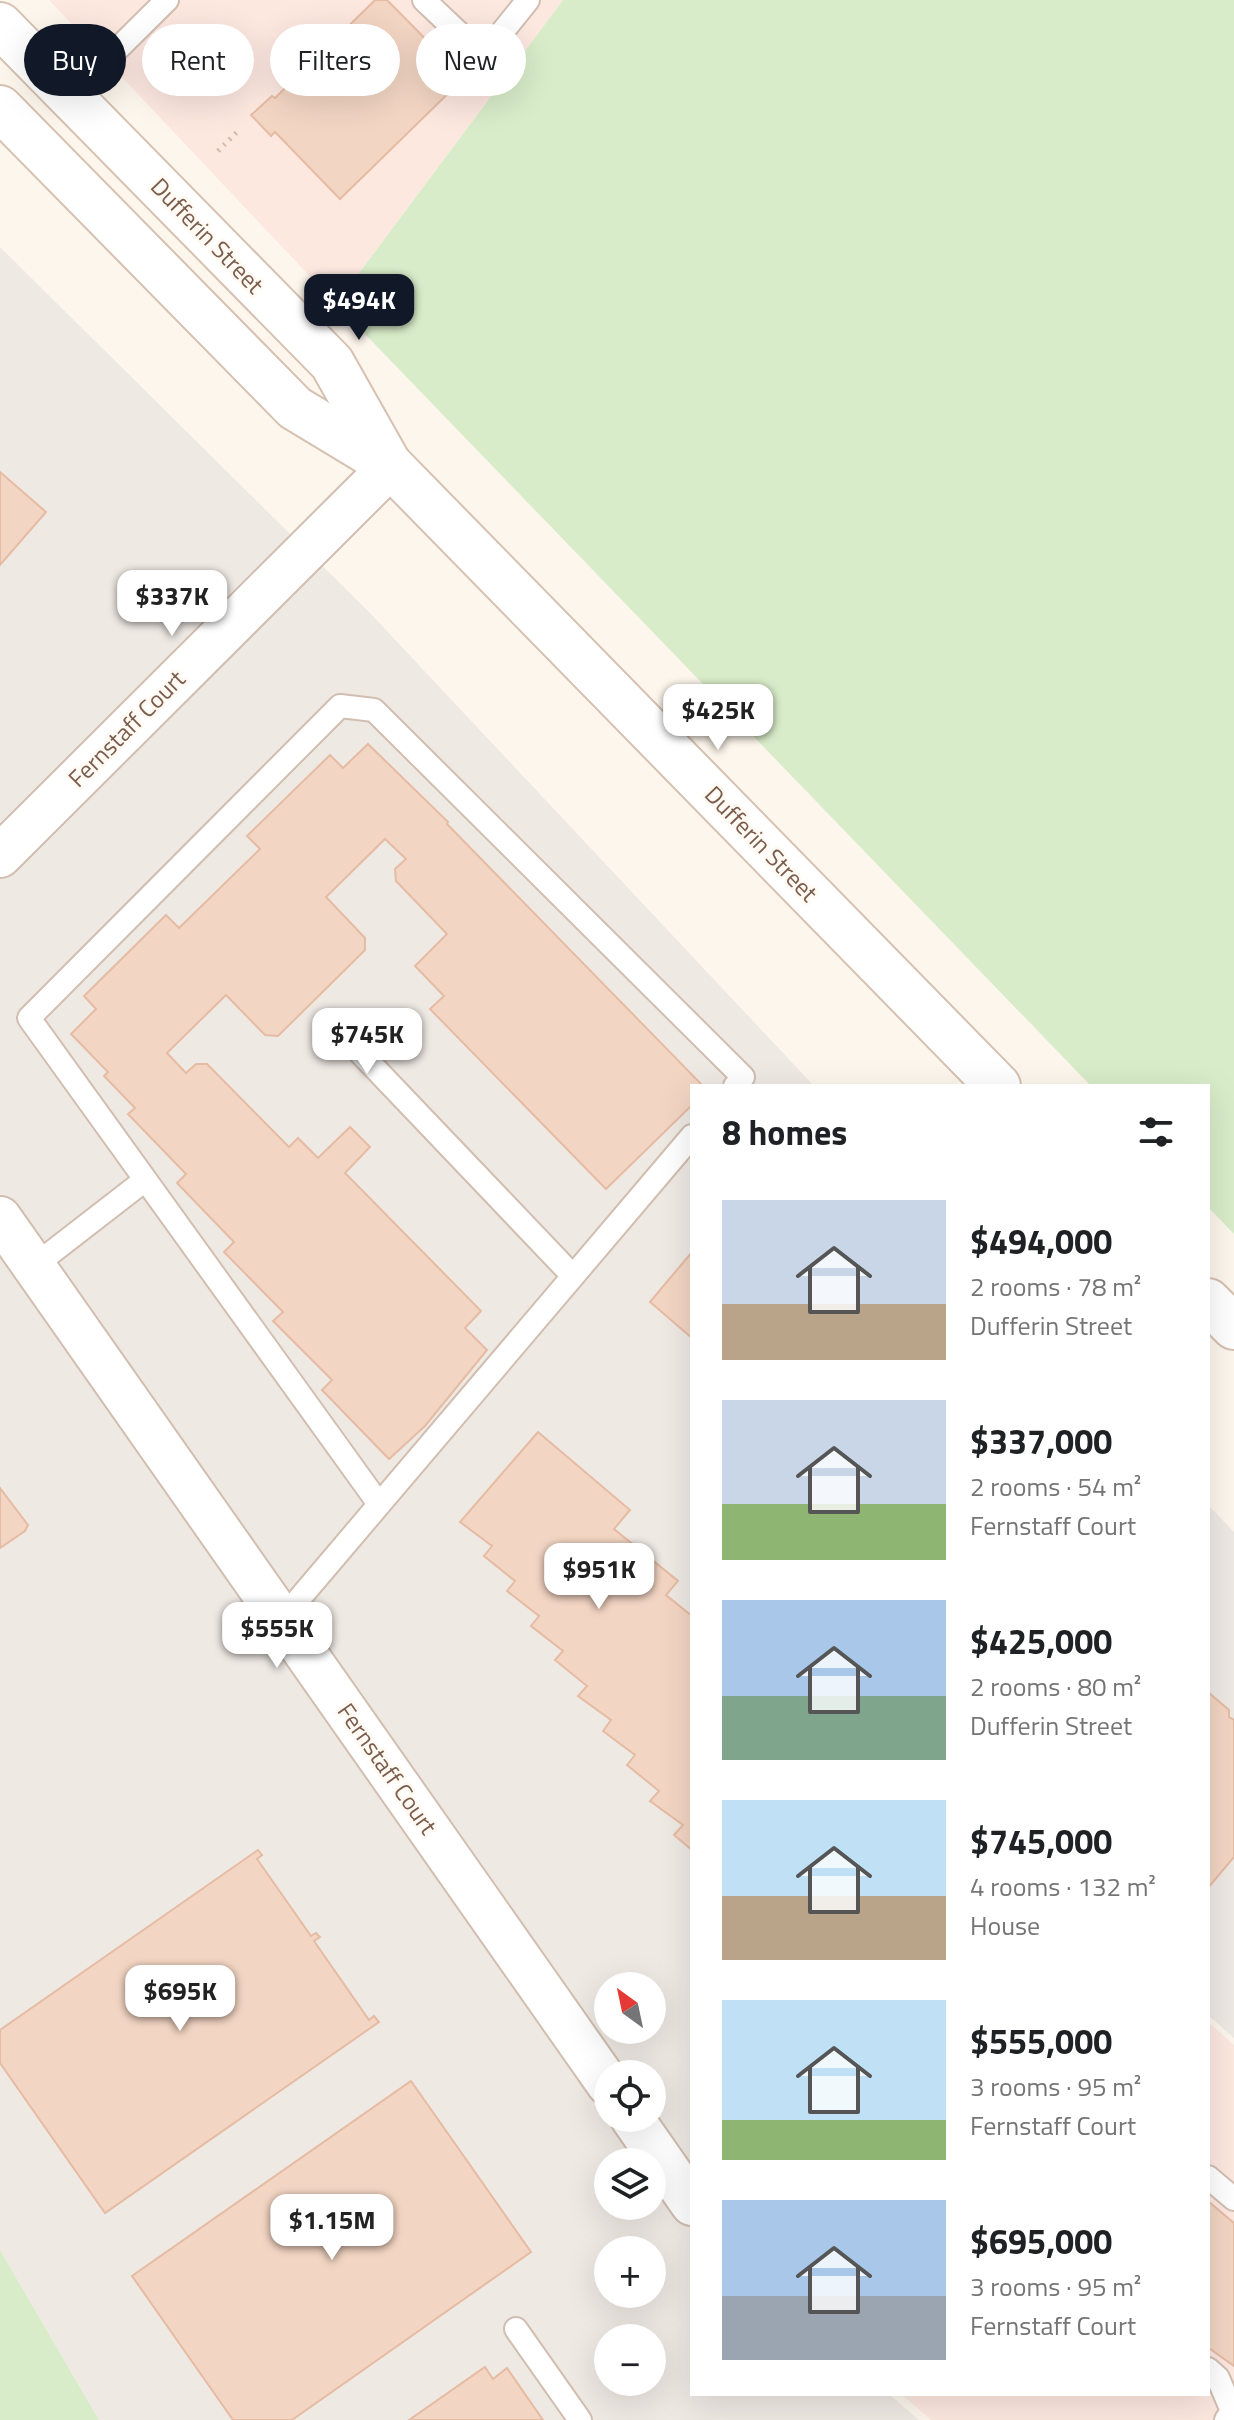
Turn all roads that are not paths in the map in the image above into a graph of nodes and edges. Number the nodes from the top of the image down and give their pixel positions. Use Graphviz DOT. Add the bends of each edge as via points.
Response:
graph roads {
  1 [pos="167,0"];
  2 [pos="424,0"];
  3 [pos="528,0"];
  4 [pos="0,25"];
  5 [pos="126,41"];
  6 [pos="24,49"];
  7 [pos="70,96"];
  8 [pos="0,108"];
  9 [pos="391,466"];
  10 [pos="0,856"];
  11 [pos="349,1041"];
  12 [pos="737,1084"];
  13 [pos="996,1084"];
  14 [pos="690,1138"];
  15 [pos="145,1180"];
  16 [pos="0,1218"];
  17 [pos="34,1266"];
  18 [pos="573,1276"];
  19 [pos="1210,1303"];
  20 [pos="1234,1327"];
  21 [pos="379,1504"];
  22 [pos="282,1619"];
  23 [pos="594,2064"];
  24 [pos="642,2132"];
  25 [pos="1210,2179"];
  26 [pos="1234,2199"];
  27 [pos="690,2201"];
  28 [pos="516,2329"];
  29 [pos="1210,2371"];
  30 [pos="580,2420"];
  31 [pos="1226,2420"];
  1 -- 5 [label="lane"];
  2 -- 3 [label="lane" via="483,56"];
  4 -- 6 [label="main road, Dufferin Street"];
  7 -- 9 [label="main road, Dufferin Street" via="332,363"];
  8 -- 9 [label="main road, Dufferin Street" via="295,408"];
  9 -- 10 [label="street, Fernstaff Court"];
  9 -- 13 [label="main road, Dufferin Street"];
  11 -- 18 [label="lane"];
  12 -- 15 [label="lane" via="743,1077 374,710 340,706 29,1018"];
  14 -- 18 [label="lane"];
  15 -- 17 [label="lane"];
  15 -- 21 [label="lane"];
  16 -- 17 [label="street, Fernstaff Court"];
  17 -- 22 [label="street, Fernstaff Court"];
  18 -- 21 [label="lane"];
  19 -- 20 [label="main road"];
  21 -- 22 [label="lane"];
  22 -- 23 [label="street, Fernstaff Court"];
  24 -- 27 [label="street"];
  25 -- 26 [label="lane"];
  28 -- 30 [label="lane"];
  29 -- 31 [label="lane" via="1232,2411"];
}
